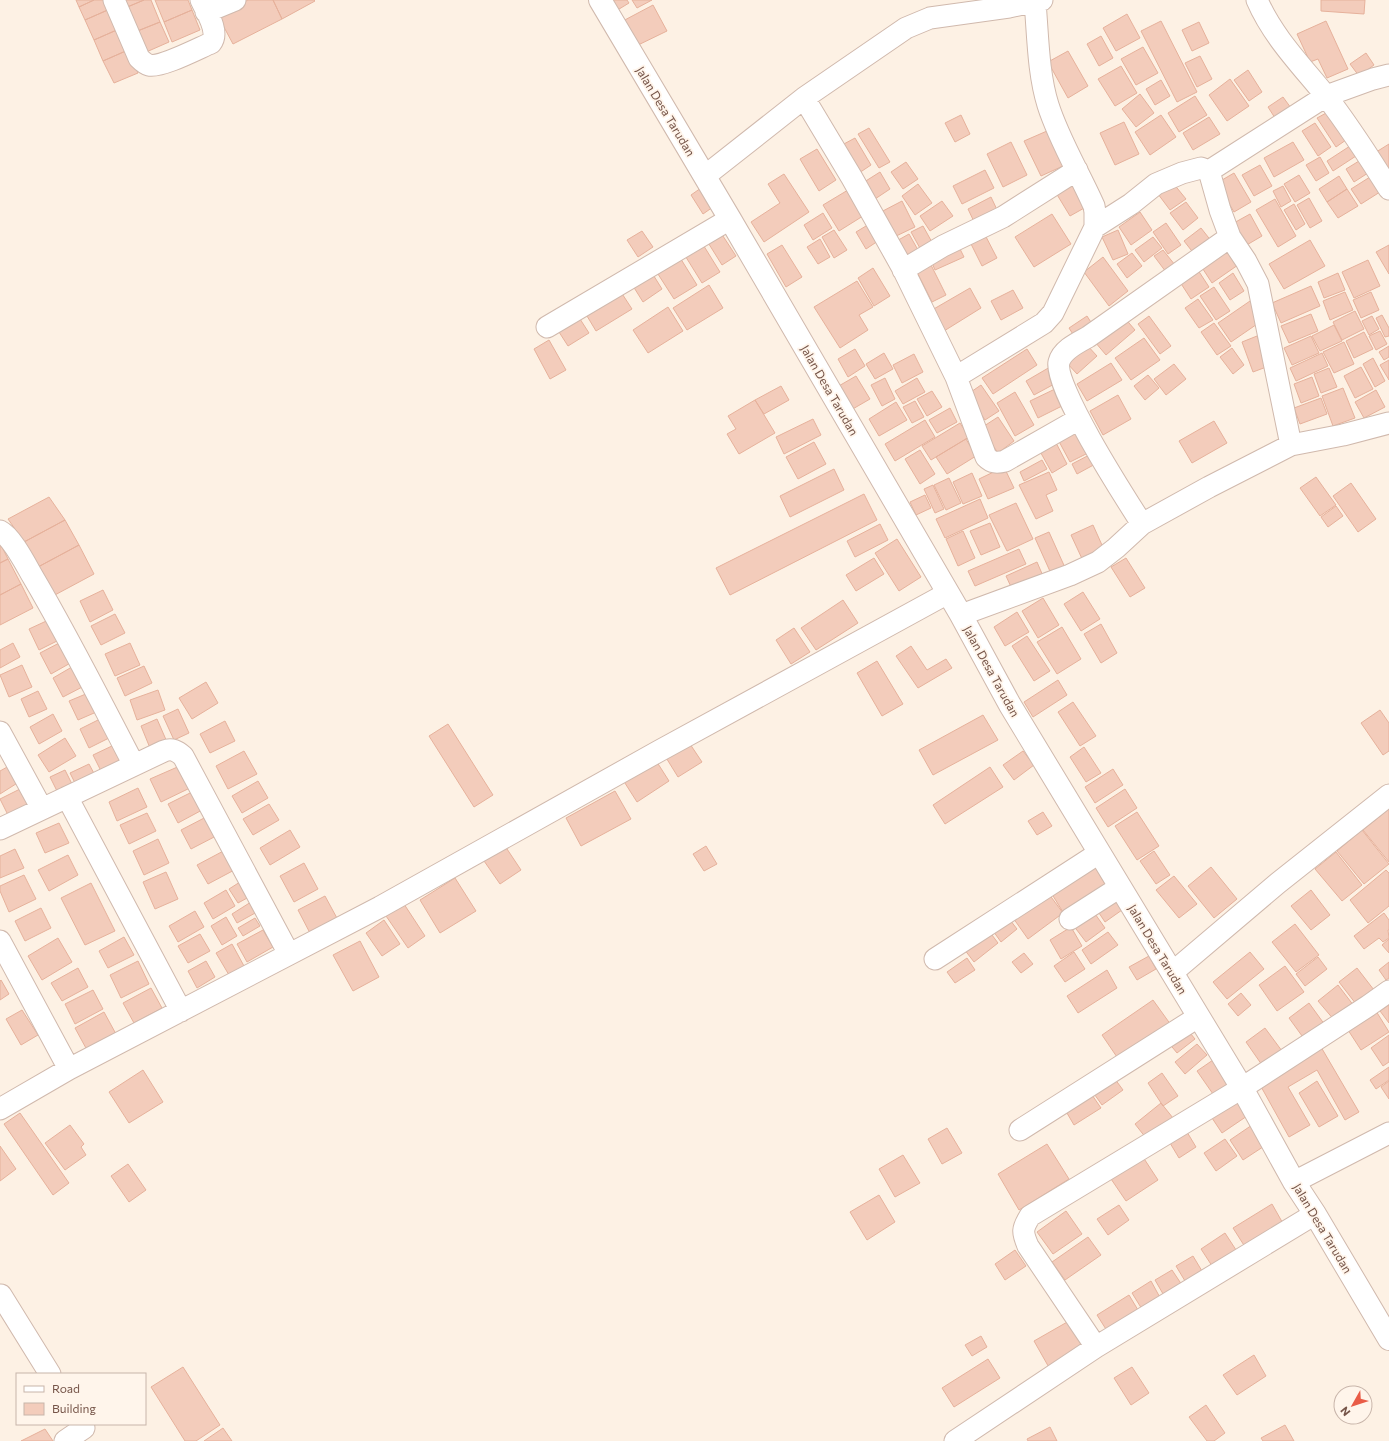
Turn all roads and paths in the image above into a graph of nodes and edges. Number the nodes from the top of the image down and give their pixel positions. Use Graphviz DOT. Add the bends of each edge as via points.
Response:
graph roads {
  1 [pos="114,0"];
  2 [pos="235,0"];
  3 [pos="600,0"];
  4 [pos="1257,0"];
  5 [pos="1038,1"];
  6 [pos="203,6"];
  7 [pos="1389,75"];
  8 [pos="1326,96"];
  9 [pos="809,106"];
  10 [pos="1077,170"];
  11 [pos="1209,171"];
  12 [pos="705,176"];
  13 [pos="1389,189"];
  14 [pos="730,219"];
  15 [pos="1095,227"];
  16 [pos="1230,237"];
  17 [pos="903,270"];
  18 [pos="547,327"];
  19 [pos="956,377"];
  20 [pos="1079,419"];
  21 [pos="1389,423"];
  22 [pos="1291,445"];
  23 [pos="1142,524"];
  24 [pos="0,531"];
  25 [pos="948,593"];
  26 [pos="961,615"];
  27 [pos="0,732"];
  28 [pos="134,765"];
  29 [pos="1389,795"];
  30 [pos="67,797"];
  31 [pos="42,809"];
  32 [pos="0,830"];
  33 [pos="1099,853"];
  34 [pos="1120,887"];
  35 [pos="1070,919"];
  36 [pos="0,941"];
  37 [pos="289,954"];
  38 [pos="935,959"];
  39 [pos="1173,972"];
  40 [pos="1389,991"];
  41 [pos="181,1011"];
  42 [pos="1198,1017"];
  43 [pos="69,1069"];
  44 [pos="1242,1088"];
  45 [pos="0,1109"];
  46 [pos="1020,1130"];
  47 [pos="1389,1133"];
  48 [pos="1294,1182"];
  49 [pos="1315,1214"];
  50 [pos="1,1295"];
  51 [pos="1389,1338"];
  52 [pos="1096,1347"];
  53 [pos="49,1373"];
  54 [pos="86,1431"];
  55 [pos="65,1441"];
  56 [pos="955,1441"];
  1 -- 6 [label="street" via="139,58 148,65 181,57 211,43 214,32"];
  2 -- 6 [label="street"];
  3 -- 12 [label="street, Jalan Desa Tarudan"];
  4 -- 8 [label="street" via="1270,26"];
  5 -- 9 [label="street" via="918,22 873,50"];
  5 -- 10 [label="street" via="1041,76 1047,104"];
  7 -- 8 [label="street"];
  8 -- 11 [label="street"];
  8 -- 13 [label="street"];
  9 -- 12 [label="street"];
  9 -- 17 [label="street" via="879,224"];
  10 -- 15 [label="street" via="1094,206"];
  10 -- 17 [label="street" via="1003,217 943,246"];
  11 -- 15 [label="street" via="1201,168 1156,184"];
  11 -- 16 [label="street"];
  12 -- 14 [label="street, Jalan Desa Tarudan"];
  14 -- 18 [label="street"];
  14 -- 25 [label="street, Jalan Desa Tarudan"];
  15 -- 19 [label="street" via="1053,313 1044,323"];
  16 -- 20 [label="street" via="1062,354 1058,364 1059,374"];
  16 -- 22 [label="street" via="1258,284"];
  17 -- 19 [label="street"];
  19 -- 20 [label="street" via="986,457 990,461 1005,461"];
  20 -- 23 [label="street"];
  21 -- 22 [label="street"];
  22 -- 23 [label="street"];
  23 -- 26 [label="street" via="1107,556 1086,568"];
  24 -- 28 [label="street" via="6,535 23,560 54,612"];
  25 -- 26 [label="street, Jalan Desa Tarudan"];
  25 -- 37 [label="street" via="380,907"];
  26 -- 33 [label="street, Jalan Desa Tarudan" via="1010,705"];
  27 -- 31 [label="street"];
  28 -- 30 [label="street"];
  28 -- 37 [label="street" via="164,750 171,749 183,756"];
  29 -- 39 [label="street" via="1278,883"];
  30 -- 31 [label="street"];
  30 -- 41 [label="street"];
  31 -- 32 [label="street"];
  33 -- 34 [label="street, Jalan Desa Tarudan"];
  33 -- 38 [label="street"];
  34 -- 35 [label="street"];
  34 -- 39 [label="street, Jalan Desa Tarudan"];
  36 -- 43 [label="street"];
  37 -- 41 [label="street"];
  39 -- 42 [label="street, Jalan Desa Tarudan"];
  40 -- 44 [label="street"];
  41 -- 43 [label="street"];
  42 -- 44 [label="street, Jalan Desa Tarudan"];
  42 -- 46 [label="street"];
  43 -- 45 [label="street"];
  44 -- 48 [label="street, Jalan Desa Tarudan"];
  44 -- 52 [label="street" via="1030,1216 1024,1229 1028,1246"];
  47 -- 48 [label="street"];
  48 -- 49 [label="street, Jalan Desa Tarudan"];
  49 -- 51 [label="street, Jalan Desa Tarudan"];
  49 -- 52 [label="street"];
  50 -- 53 [label="street"];
  52 -- 56 [label="street"];
  54 -- 55 [label="street"];
}
